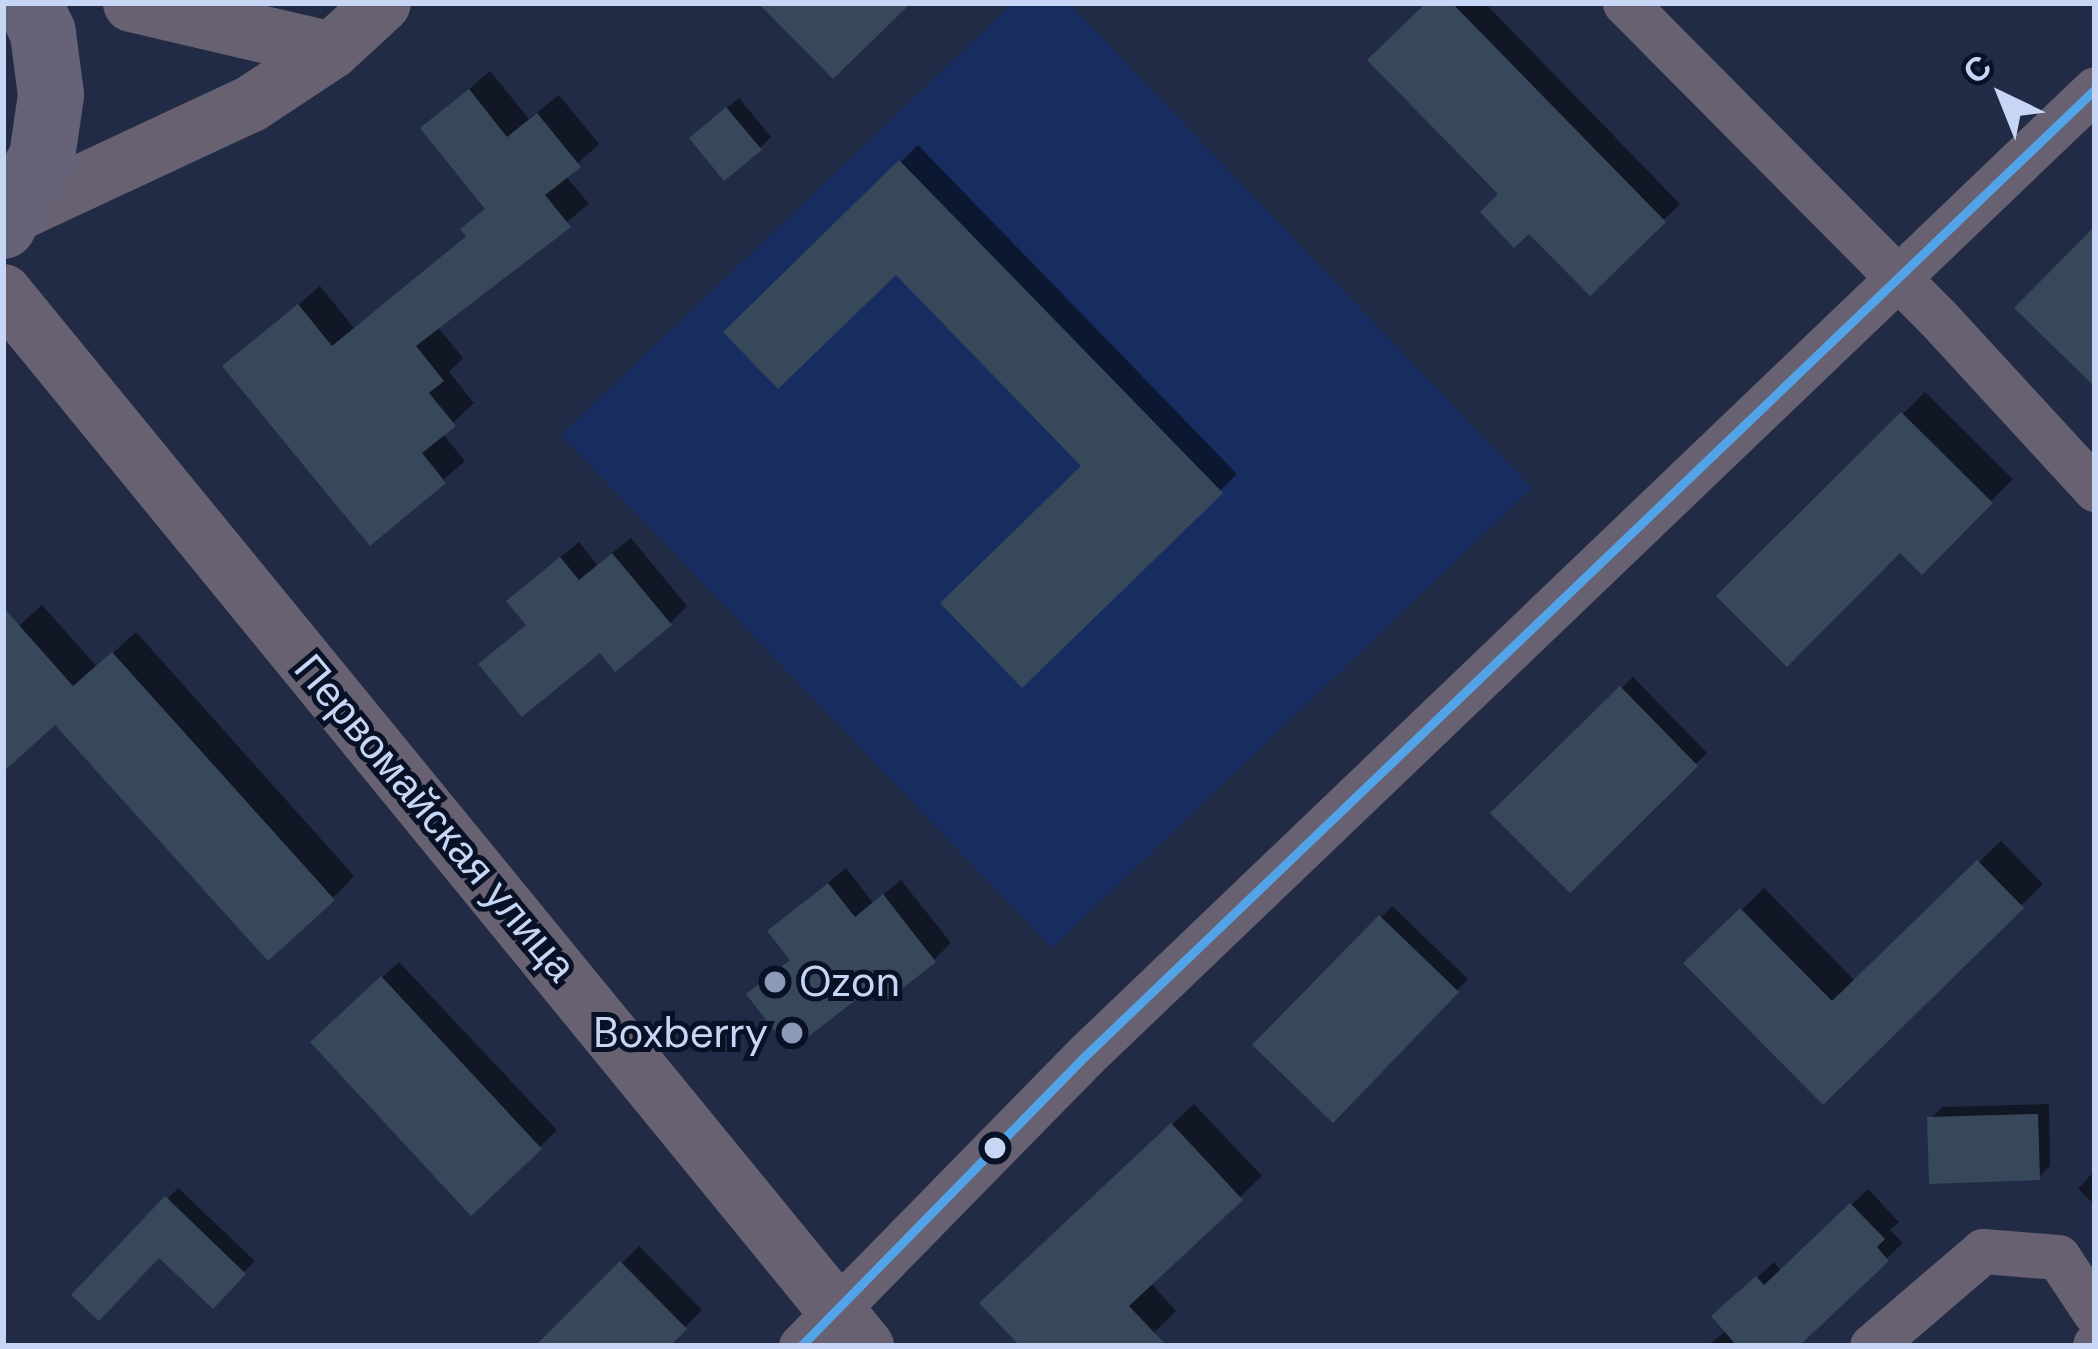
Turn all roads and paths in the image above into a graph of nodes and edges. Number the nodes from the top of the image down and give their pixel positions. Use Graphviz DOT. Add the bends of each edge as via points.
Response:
graph roads {
  1 [pos="29,3"];
  2 [pos="131,3"];
  3 [pos="382,3"];
  4 [pos="1625,3"];
  5 [pos="331,50"];
  6 [pos="2095,89"];
  7 [pos="9,219"];
  8 [pos="1898,280"];
  9 [pos="3,292"];
  10 [pos="2095,489"];
  11 [pos="2095,1313"];
  12 [pos="834,1334"];
  13 [pos="1872,1346"];
  1 -- 7 [label="main road" via="43,32 51,95 42,157"];
  2 -- 5 [label="street"];
  3 -- 5 [label="street"];
  4 -- 8 [label="street"];
  5 -- 7 [label="street" via="251,103"];
  6 -- 8 [label="street"];
  8 -- 10 [label="street"];
  8 -- 12 [label="street" via="1085,1056"];
  9 -- 12 [label="street, Первомайская улица"];
  11 -- 13 [label="street" via="2058,1257 1983,1251"];
}
